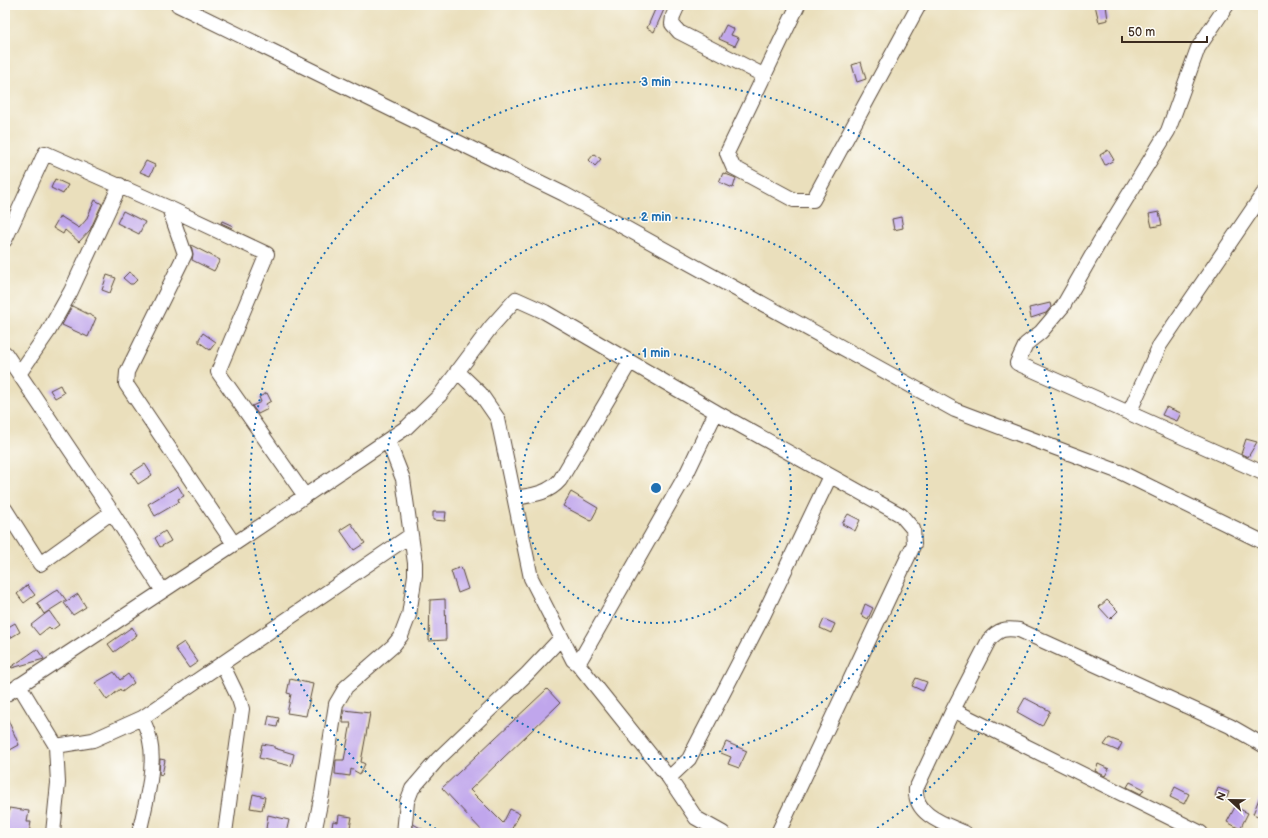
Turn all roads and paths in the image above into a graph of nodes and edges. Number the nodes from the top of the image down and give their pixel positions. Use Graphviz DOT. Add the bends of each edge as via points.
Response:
graph roads {
  1 [pos="178,5"];
  2 [pos="678,5"];
  3 [pos="798,5"];
  4 [pos="919,5"];
  5 [pos="1227,5"];
  6 [pos="765,76"];
  7 [pos="120,185"];
  8 [pos="1263,194"];
  9 [pos="169,208"];
  10 [pos="5,240"];
  11 [pos="5,353"];
  12 [pos="630,362"];
  13 [pos="457,371"];
  14 [pos="18,374"];
  15 [pos="716,412"];
  16 [pos="1129,412"];
  17 [pos="388,441"];
  18 [pos="1263,473"];
  19 [pos="830,476"];
  20 [pos="305,496"];
  21 [pos="516,498"];
  22 [pos="5,509"];
  23 [pos="112,512"];
  24 [pos="411,535"];
  25 [pos="1263,542"];
  26 [pos="234,544"];
  27 [pos="162,590"];
  28 [pos="561,638"];
  29 [pos="222,664"];
  30 [pos="578,664"];
  31 [pos="19,685"];
  32 [pos="5,695"];
  33 [pos="953,710"];
  34 [pos="142,718"];
  35 [pos="1263,745"];
  36 [pos="56,746"];
  37 [pos="669,778"];
  38 [pos="53,833"];
  39 [pos="139,833"];
  40 [pos="225,833"];
  41 [pos="314,833"];
  42 [pos="404,833"];
  43 [pos="723,833"];
  44 [pos="778,833"];
  45 [pos="964,833"];
  46 [pos="1201,833"];
  1 -- 25 [label="street" via="564,194 955,410 1122,473"];
  2 -- 6 [label="street" via="672,24 678,32"];
  3 -- 6 [label="street"];
  4 -- 6 [label="street" via="813,200 794,200 733,167 727,154"];
  5 -- 16 [label="street" via="1198,48 1168,131 1063,306 1041,332 1026,344 1017,363"];
  7 -- 9 [label="street"];
  7 -- 10 [label="street" via="45,153"];
  7 -- 14 [label="street" via="71,291 48,332"];
  8 -- 16 [label="street" via="1160,345"];
  9 -- 20 [label="street" via="267,254 218,372"];
  9 -- 26 [label="street" via="185,254 127,372 126,384"];
  11 -- 14 [label="street"];
  12 -- 13 [label="street" via="545,312 516,299"];
  12 -- 15 [label="street"];
  12 -- 21 [label="street" via="554,488"];
  13 -- 17 [label="street" via="428,409"];
  13 -- 21 [label="street" via="480,393 498,419"];
  14 -- 23 [label="street"];
  15 -- 19 [label="street"];
  15 -- 30 [label="street" via="687,473"];
  16 -- 18 [label="street"];
  17 -- 20 [label="street"];
  17 -- 24 [label="street" via="403,479"];
  19 -- 37 [label="street" via="764,614 690,758"];
  19 -- 44 [label="street" via="901,515 913,529 914,544"];
  20 -- 26 [label="street"];
  21 -- 28 [label="street" via="531,578"];
  22 -- 23 [label="street" via="40,564"];
  23 -- 27 [label="street"];
  24 -- 29 [label="street"];
  24 -- 41 [label="street" via="415,576 406,626 393,646 340,694 336,704"];
  26 -- 27 [label="street"];
  27 -- 31 [label="street"];
  28 -- 30 [label="street"];
  28 -- 42 [label="street" via="438,759 412,789 406,802"];
  29 -- 34 [label="street"];
  29 -- 40 [label="street" via="242,709"];
  30 -- 37 [label="street"];
  31 -- 32 [label="street"];
  31 -- 36 [label="street"];
  33 -- 35 [label="street" via="989,640 997,631 1008,628 1019,630 1223,722"];
  33 -- 45 [label="street" via="916,789 916,796 917,804 922,809"];
  33 -- 46 [label="street"];
  34 -- 36 [label="street" via="93,740"];
  34 -- 39 [label="street" via="151,742 152,754"];
  36 -- 38 [label="street" via="58,783"];
  37 -- 43 [label="street" via="696,818"];
}
